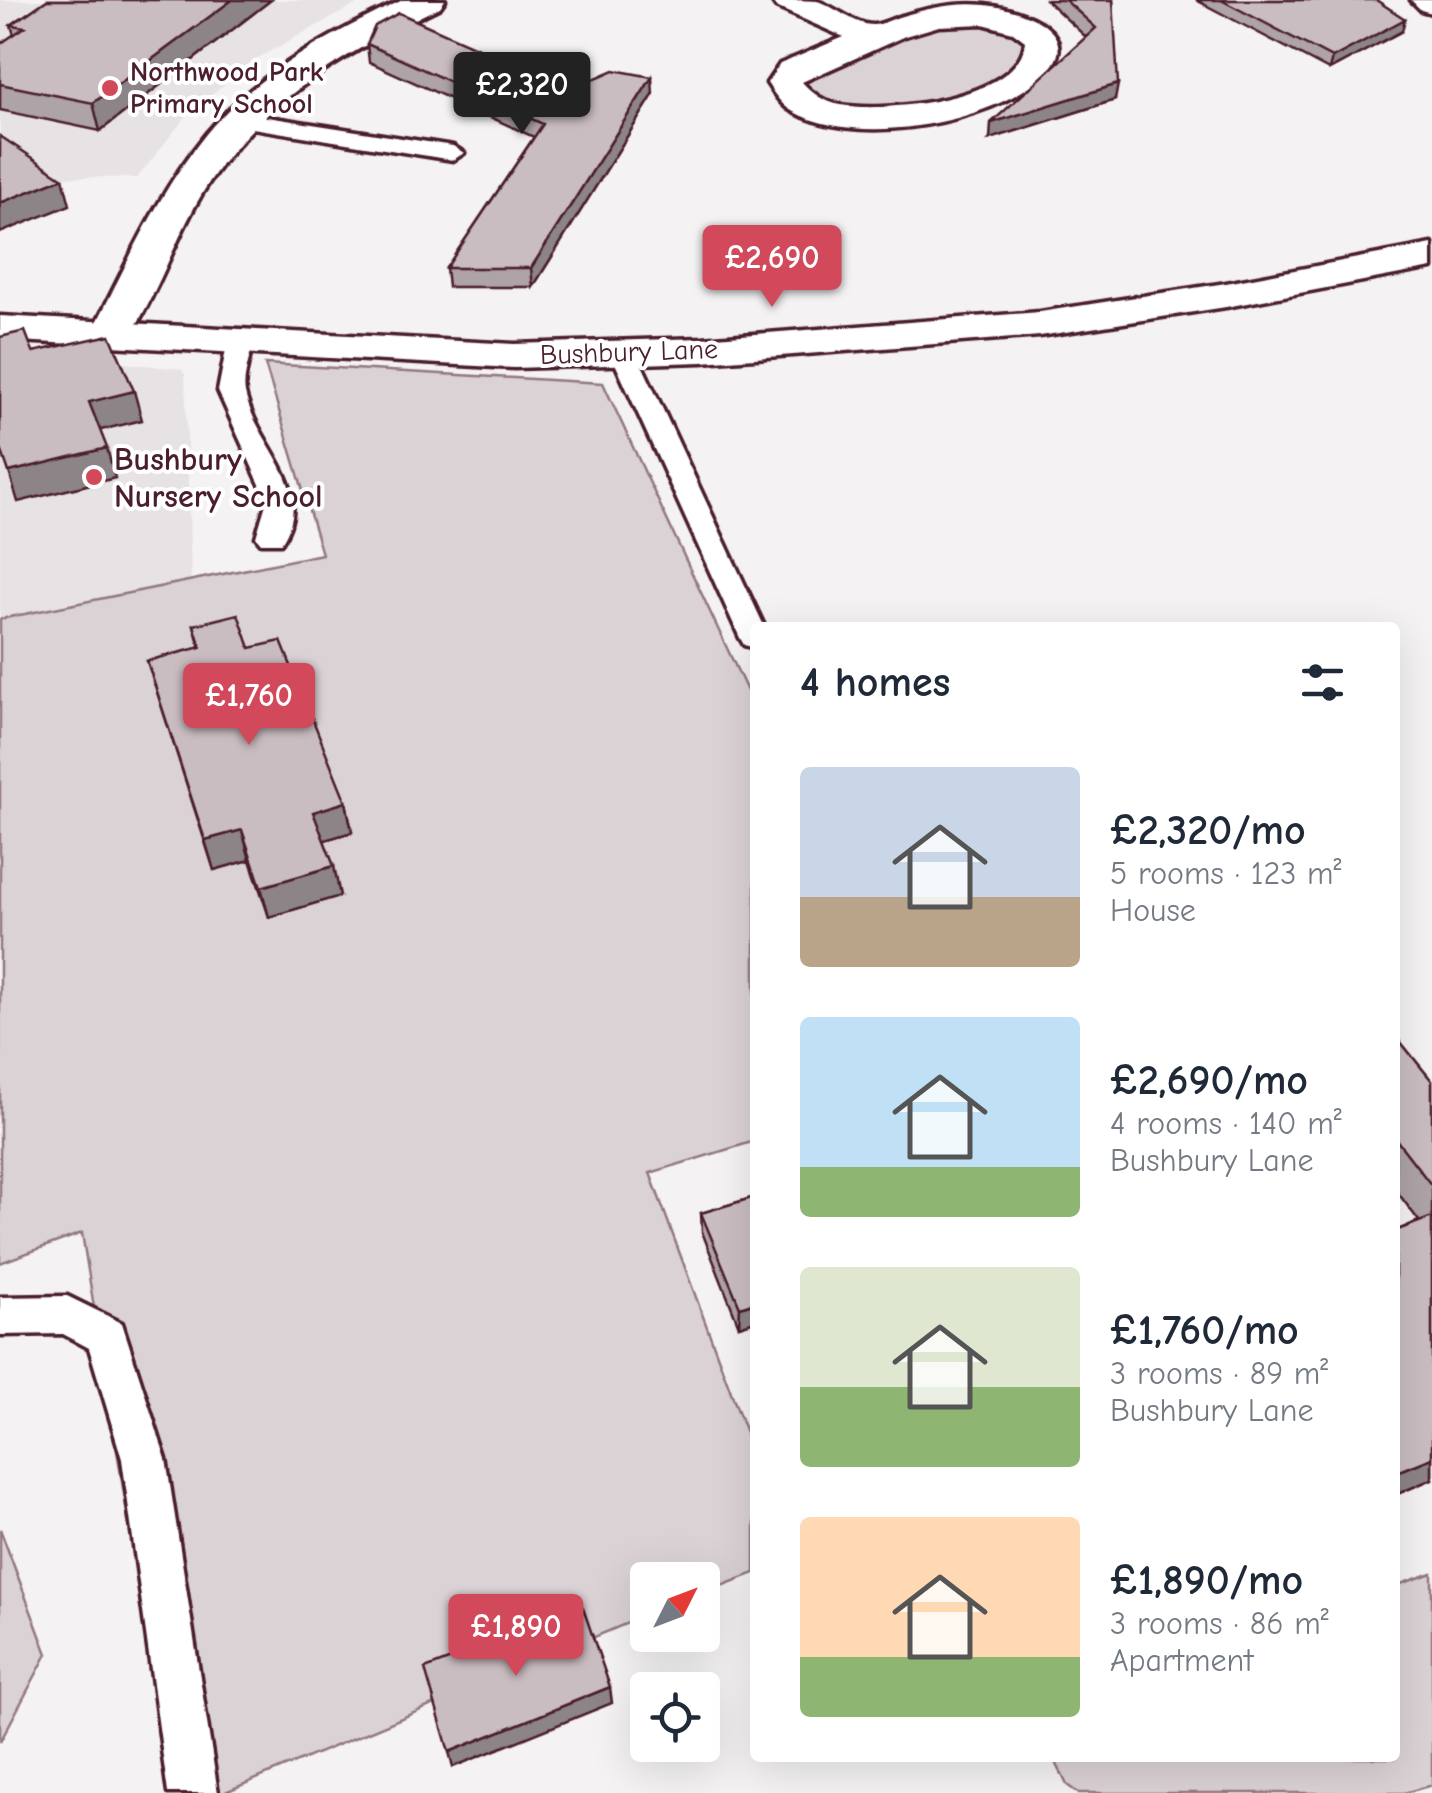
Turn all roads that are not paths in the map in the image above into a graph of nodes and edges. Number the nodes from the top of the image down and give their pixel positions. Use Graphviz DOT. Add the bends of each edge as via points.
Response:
graph roads {
  1 [pos="429,0"];
  2 [pos="787,0"];
  3 [pos="872,37"];
  4 [pos="242,120"];
  5 [pos="453,152"];
  6 [pos="1432,256"];
  7 [pos="0,328"];
  8 [pos="112,334"];
  9 [pos="241,339"];
  10 [pos="623,352"];
  11 [pos="271,537"];
  12 [pos="750,627"];
  13 [pos="0,1316"];
  14 [pos="193,1793"];
  1 -- 4 [label="street" via="335,47"];
  2 -- 3 [label="street"];
  3 -- 3 [label="street" via="968,1 1006,6 1030,19 1042,36 1040,58 1008,89 940,112 845,116 789,94 784,83 792,71"];
  4 -- 5 [label="lane"];
  4 -- 8 [label="street" via="203,162"];
  6 -- 10 [label="street, Bushbury Lane" via="1040,324"];
  7 -- 8 [label="street, Bushbury Lane"];
  8 -- 9 [label="street, Bushbury Lane"];
  9 -- 10 [label="street, Bushbury Lane" via="514,356"];
  9 -- 11 [label="lane" via="231,391 281,500"];
  10 -- 12 [label="lane"];
  13 -- 14 [label="lane" via="67,1315 107,1336 144,1460"];
}
